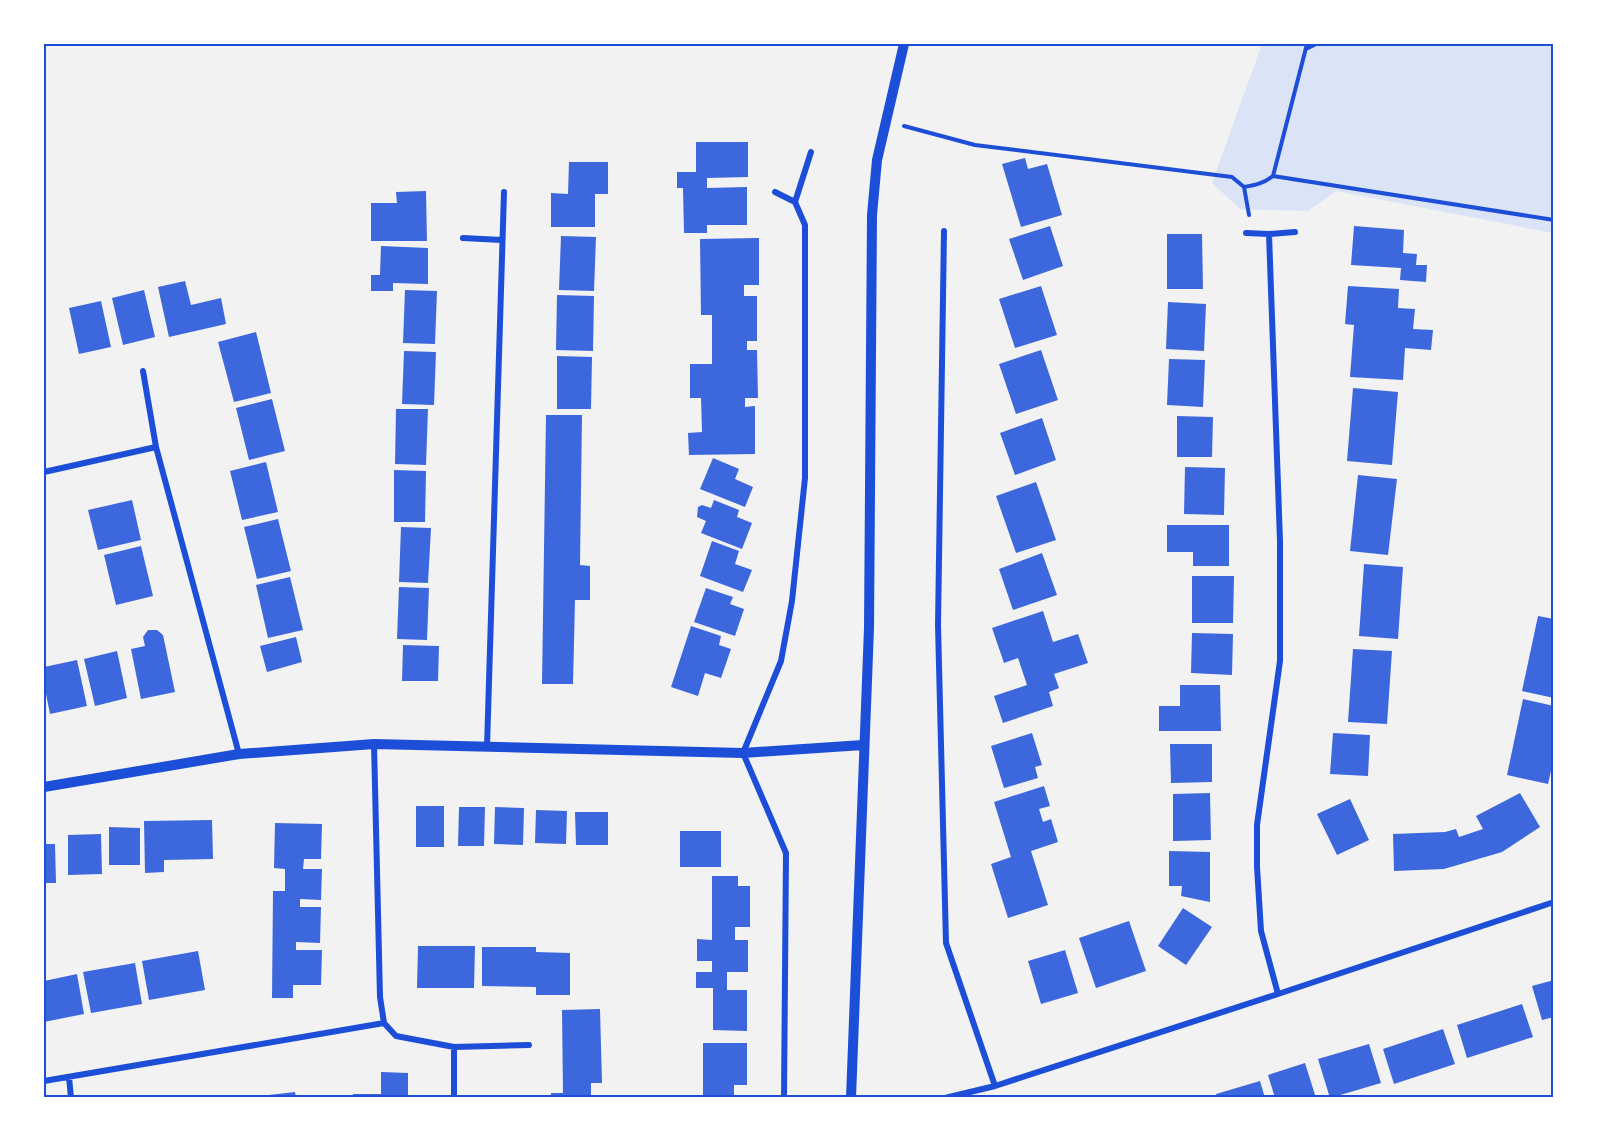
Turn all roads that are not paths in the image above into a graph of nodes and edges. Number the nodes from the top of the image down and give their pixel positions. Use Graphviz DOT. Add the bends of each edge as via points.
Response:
graph roads {
  1 [pos="904,44"];
  2 [pos="812,152"];
  3 [pos="504,192"];
  4 [pos="775,192"];
  5 [pos="795,202"];
  6 [pos="944,231"];
  7 [pos="1295,232"];
  8 [pos="1249,233"];
  9 [pos="1269,234"];
  10 [pos="463,238"];
  11 [pos="502,240"];
  12 [pos="143,371"];
  13 [pos="156,447"];
  14 [pos="44,471"];
  15 [pos="374,744"];
  16 [pos="863,745"];
  17 [pos="487,747"];
  18 [pos="743,753"];
  19 [pos="239,754"];
  20 [pos="44,787"];
  21 [pos="1554,902"];
  22 [pos="1278,994"];
  23 [pos="384,1023"];
  24 [pos="529,1045"];
  25 [pos="454,1047"];
  26 [pos="69,1077"];
  27 [pos="44,1082"];
  28 [pos="995,1086"];
  29 [pos="71,1098"];
  30 [pos="454,1098"];
  31 [pos="784,1098"];
  32 [pos="851,1098"];
  33 [pos="945,1098"];
  1 -- 16 [label="street" via="877,160 872,215 869,628"];
  2 -- 5 [label="street"];
  3 -- 11 [label="street"];
  4 -- 5 [label="street"];
  5 -- 18 [label="street" via="805,225 805,478 792,601 781,661"];
  6 -- 28 [label="street" via="938,625 946,943"];
  7 -- 9 [label="street"];
  8 -- 9 [label="street"];
  9 -- 22 [label="street" via="1280,541 1280,661 1257,825 1257,867 1262,931"];
  10 -- 11 [label="street"];
  11 -- 17 [label="street"];
  12 -- 13 [label="street"];
  13 -- 14 [label="street"];
  13 -- 19 [label="street"];
  15 -- 17 [label="street"];
  15 -- 19 [label="street"];
  15 -- 23 [label="street" via="380,997"];
  16 -- 18 [label="street"];
  16 -- 32 [label="street"];
  17 -- 18 [label="street"];
  18 -- 31 [label="street" via="786,853"];
  19 -- 20 [label="street"];
  21 -- 22 [label="street"];
  22 -- 28 [label="street"];
  23 -- 25 [label="street" via="396,1036"];
  23 -- 26 [label="street"];
  24 -- 25 [label="street"];
  25 -- 30 [label="street"];
  26 -- 27 [label="street"];
  26 -- 29 [label="street"];
  28 -- 33 [label="street"];
}
